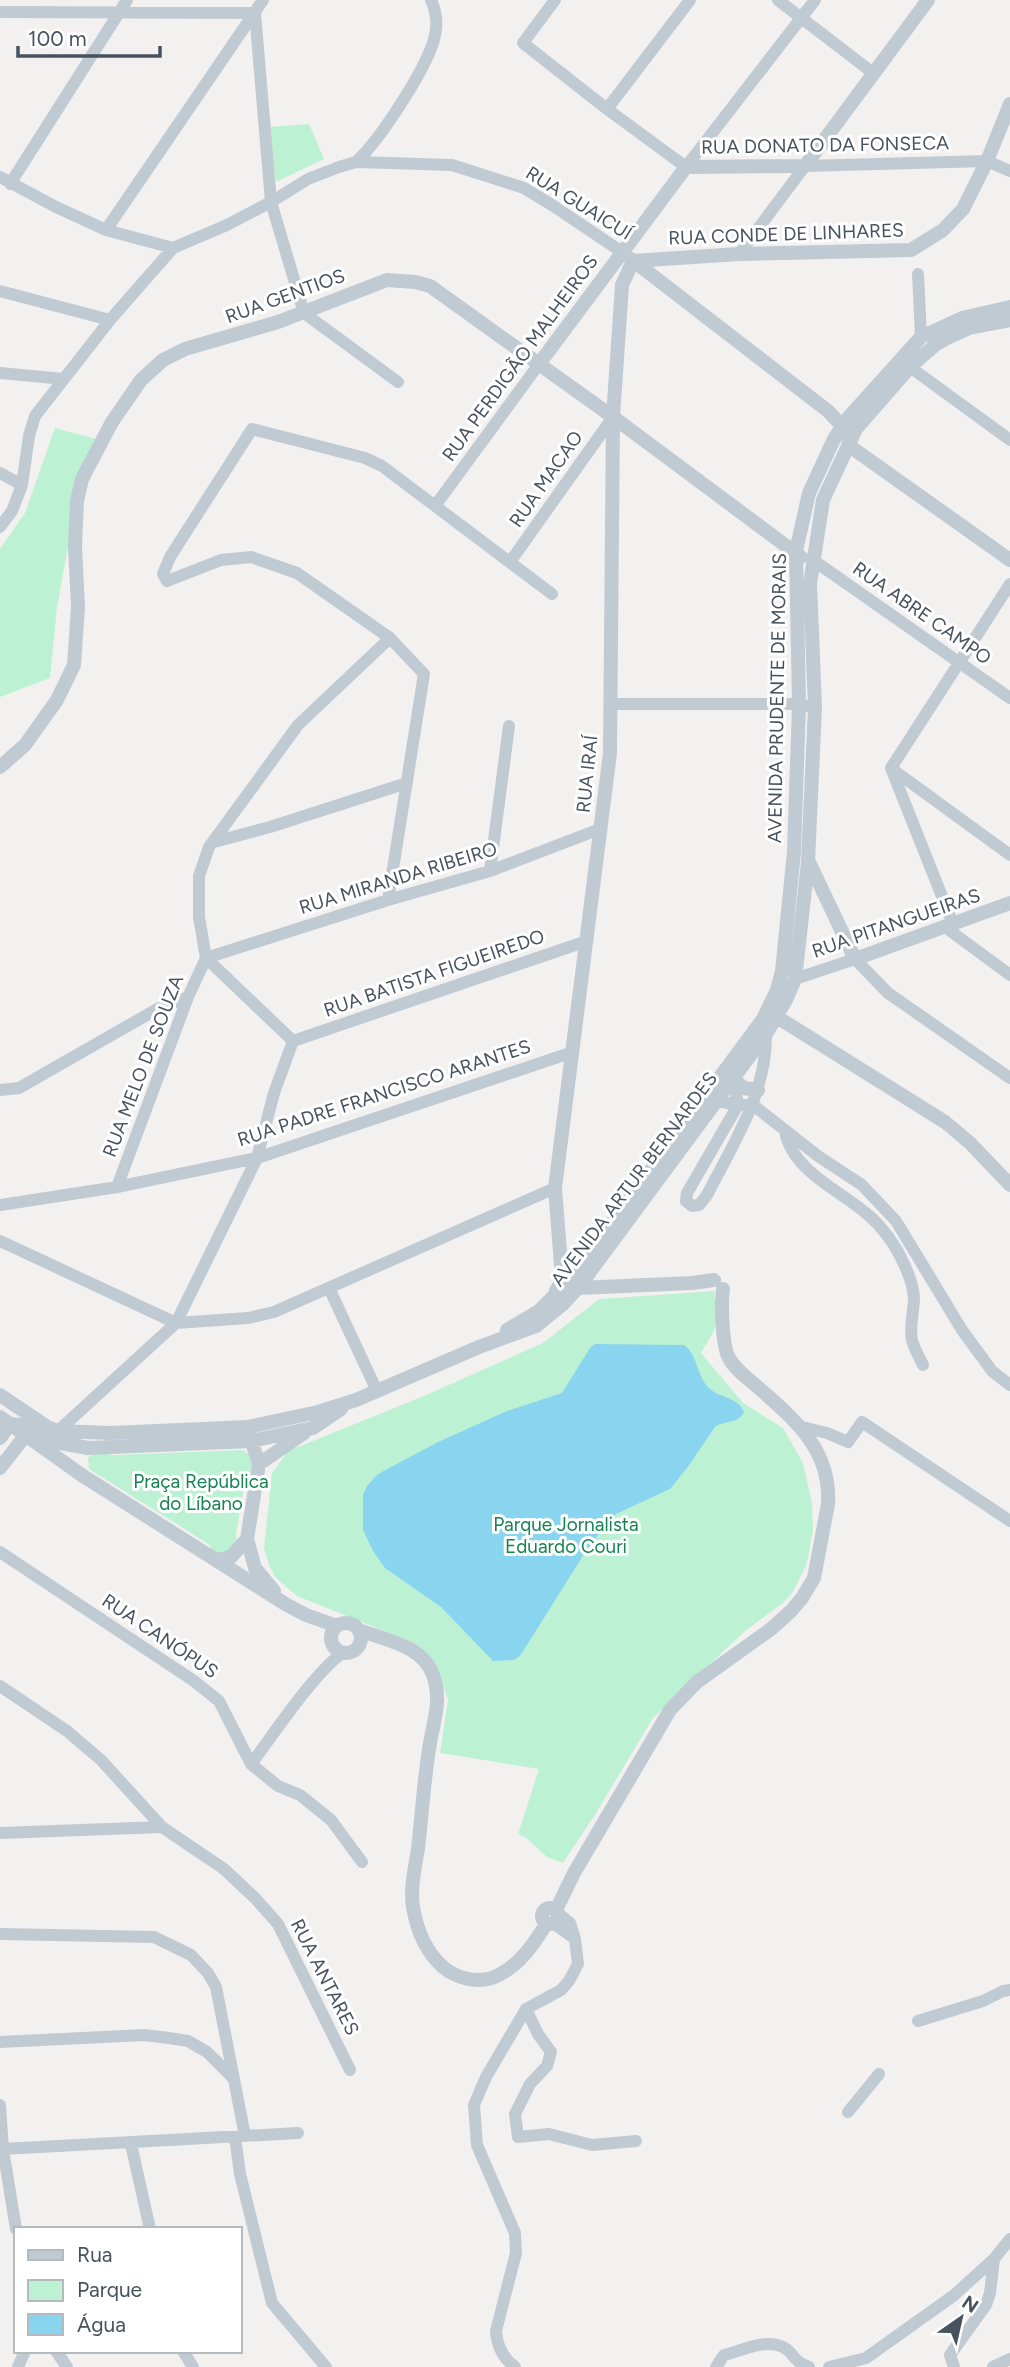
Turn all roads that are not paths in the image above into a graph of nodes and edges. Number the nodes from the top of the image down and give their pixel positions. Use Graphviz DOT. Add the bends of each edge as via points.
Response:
graph roads {
  1 [pos="8,0"];
  2 [pos="127,0"];
  3 [pos="263,0"];
  4 [pos="431,0"];
  5 [pos="555,0"];
  6 [pos="690,0"];
  7 [pos="778,0"];
  8 [pos="815,0"];
  9 [pos="928,0"];
  10 [pos="0,11"];
  11 [pos="255,13"];
  12 [pos="117,14"];
  13 [pos="802,18"];
  14 [pos="873,73"];
  15 [pos="1010,104"];
  16 [pos="607,109"];
  17 [pos="987,160"];
  18 [pos="356,162"];
  19 [pos="805,166"];
  20 [pos="685,167"];
  21 [pos="1010,171"];
  22 [pos="5,180"];
  23 [pos="271,202"];
  24 [pos="106,230"];
  25 [pos="173,248"];
  26 [pos="739,254"];
  27 [pos="628,256"];
  28 [pos="918,274"];
  29 [pos="0,291"];
  30 [pos="1010,307"];
  31 [pos="304,313"];
  32 [pos="110,320"];
  33 [pos="1010,320"];
  34 [pos="921,337"];
  35 [pos="905,363"];
  36 [pos="539,364"];
  37 [pos="0,373"];
  38 [pos="64,379"];
  39 [pos="398,382"];
  40 [pos="615,394"];
  41 [pos="592,401"];
  42 [pos="613,417"];
  43 [pos="849,424"];
  44 [pos="1010,440"];
  45 [pos="848,445"];
  46 [pos="0,473"];
  47 [pos="22,485"];
  48 [pos="435,506"];
  49 [pos="0,527"];
  50 [pos="796,551"];
  51 [pos="813,560"];
  52 [pos="1010,561"];
  53 [pos="510,562"];
  54 [pos="810,584"];
  55 [pos="1010,584"];
  56 [pos="552,594"];
  57 [pos="390,638"];
  58 [pos="959,662"];
  59 [pos="1010,698"];
  60 [pos="611,704"];
  61 [pos="799,705"];
  62 [pos="815,707"];
  63 [pos="509,726"];
  64 [pos="0,767"];
  65 [pos="891,768"];
  66 [pos="407,783"];
  67 [pos="600,829"];
  68 [pos="214,842"];
  69 [pos="794,852"];
  70 [pos="1010,855"];
  71 [pos="808,862"];
  72 [pos="489,871"];
  73 [pos="387,900"];
  74 [pos="1010,903"];
  75 [pos="949,926"];
  76 [pos="587,941"];
  77 [pos="206,958"];
  78 [pos="855,958"];
  79 [pos="1010,975"];
  80 [pos="795,979"];
  81 [pos="188,997"];
  82 [pos="776,1017"];
  83 [pos="766,1034"];
  84 [pos="293,1041"];
  85 [pos="573,1052"];
  86 [pos="737,1054"];
  87 [pos="1010,1078"];
  88 [pos="734,1080"];
  89 [pos="0,1090"];
  90 [pos="758,1090"];
  91 [pos="717,1101"];
  92 [pos="738,1105"];
  93 [pos="753,1105"];
  94 [pos="785,1130"];
  95 [pos="257,1158"];
  96 [pos="1010,1185"];
  97 [pos="117,1187"];
  98 [pos="555,1188"];
  99 [pos="0,1205"];
  100 [pos="0,1241"];
  101 [pos="561,1265"];
  102 [pos="587,1266"];
  103 [pos="573,1285"];
  104 [pos="614,1285"];
  105 [pos="329,1288"];
  106 [pos="557,1302"];
  107 [pos="176,1323"];
  108 [pos="923,1365"];
  109 [pos="1010,1385"];
  110 [pos="377,1391"];
  111 [pos="0,1395"];
  112 [pos="356,1399"];
  113 [pos="5,1420"];
  114 [pos="798,1422"];
  115 [pos="313,1427"];
  116 [pos="53,1429"];
  117 [pos="111,1433"];
  118 [pos="250,1434"];
  119 [pos="25,1436"];
  120 [pos="0,1438"];
  121 [pos="88,1448"];
  122 [pos="259,1464"];
  123 [pos="0,1468"];
  124 [pos="83,1476"];
  125 [pos="1010,1521"];
  126 [pos="247,1539"];
  127 [pos="0,1552"];
  128 [pos="216,1560"];
  129 [pos="287,1605"];
  130 [pos="360,1634"];
  131 [pos="337,1641"];
  132 [pos="0,1686"];
  133 [pos="251,1764"];
  134 [pos="162,1827"];
  135 [pos="0,1833"];
  136 [pos="362,1861"];
  137 [pos="551,1916"];
  138 [pos="0,1934"];
  139 [pos="1010,1990"];
  140 [pos="526,2009"];
  141 [pos="918,2021"];
  142 [pos="0,2042"];
  143 [pos="350,2070"];
  144 [pos="879,2074"];
  145 [pos="234,2079"];
  146 [pos="0,2105"];
  147 [pos="848,2112"];
  148 [pos="298,2133"];
  149 [pos="240,2137"];
  150 [pos="636,2141"];
  151 [pos="131,2144"];
  152 [pos="3,2148"];
  153 [pos="16,2227"];
  154 [pos="150,2227"];
  155 [pos="1010,2239"];
  156 [pos="994,2259"];
  157 [pos="1010,2359"];
  158 [pos="326,2367"];
  159 [pos="515,2367"];
  160 [pos="716,2367"];
  161 [pos="809,2367"];
  162 [pos="829,2367"];
  163 [pos="954,2367"];
  164 [pos="993,2367"];
  1 -- 10 [label="street"];
  2 -- 12 [label="street"];
  3 -- 11 [label="street"];
  4 -- 18 [label="street" via="436,13 434,41 416,77"];
  5 -- 16 [label="street, RUA DONATO DA FONSECA" via="523,43"];
  6 -- 16 [label="street"];
  7 -- 13 [label="street"];
  8 -- 13 [label="street, RUA PERDIGÃO MALHEIROS"];
  9 -- 14 [label="street"];
  10 -- 12 [label="street"];
  11 -- 12 [label="street"];
  11 -- 23 [label="street"];
  11 -- 24 [label="street"];
  12 -- 22 [label="street"];
  13 -- 14 [label="street"];
  13 -- 20 [label="street, RUA PERDIGÃO MALHEIROS"];
  14 -- 19 [label="street"];
  15 -- 17 [label="street, RUA CONDE DE LINHARES"];
  16 -- 20 [label="street, RUA DONATO DA FONSECA"];
  17 -- 19 [label="street, RUA DONATO DA FONSECA"];
  17 -- 21 [label="street, RUA DONATO DA FONSECA"];
  17 -- 26 [label="street, RUA CONDE DE LINHARES" via="963,209 943,230 911,250"];
  18 -- 23 [label="street, RUA GUAICUÍ" via="308,178"];
  18 -- 27 [label="street, RUA GUAICUÍ" via="452,165 496,178 524,188"];
  19 -- 20 [label="street, RUA DONATO DA FONSECA"];
  19 -- 26 [label="street"];
  20 -- 27 [label="street, RUA PERDIGÃO MALHEIROS"];
  22 -- 24 [label="street"];
  23 -- 25 [label="street, RUA GUAICUÍ"];
  23 -- 31 [label="street"];
  24 -- 25 [label="street"];
  25 -- 32 [label="street"];
  26 -- 27 [label="street, RUA CONDE DE LINHARES"];
  27 -- 36 [label="street, RUA PERDIGÃO MALHEIROS"];
  27 -- 40 [label="street, RUA IRAÍ"];
  27 -- 43 [label="street, RUA GUAICUÍ"];
  28 -- 34 [label="street"];
  29 -- 32 [label="street"];
  30 -- 34 [label="street, AVENIDA PRUDENTE DE MORAIS" via="962,318"];
  31 -- 36 [label="street, RUA GENTIOS" via="387,280 415,282 430,286"];
  31 -- 39 [label="street"];
  31 -- 64 [label="street, RUA GENTIOS" via="184,349 163,360 141,380 120,411 82,478 77,501 74,665 58,700 26,745"];
  32 -- 38 [label="street"];
  33 -- 35 [label="street, AVENIDA PRUDENTE DE MORAIS" via="969,328"];
  34 -- 35 [label="street, AVENIDA PRUDENTE DE MORAIS"];
  35 -- 43 [label="street, AVENIDA PRUDENTE DE MORAIS"];
  35 -- 44 [label="street"];
  36 -- 41 [label="street, RUA GENTIOS"];
  36 -- 48 [label="street, RUA PERDIGÃO MALHEIROS"];
  37 -- 38 [label="street"];
  38 -- 47 [label="street" via="35,416"];
  40 -- 41 [label="street"];
  40 -- 42 [label="street, RUA IRAÍ"];
  41 -- 42 [label="street, RUA GENTIOS"];
  42 -- 50 [label="street, RUA GENTIOS"];
  42 -- 53 [label="street, RUA MACAO"];
  42 -- 60 [label="street, RUA IRAÍ"];
  43 -- 45 [label="street"];
  43 -- 50 [label="street, AVENIDA PRUDENTE DE MORAIS" via="809,493"];
  45 -- 51 [label="street, AVENIDA PRUDENTE DE MORAIS" via="823,500"];
  45 -- 52 [label="street"];
  46 -- 47 [label="street"];
  47 -- 49 [label="street"];
  48 -- 53 [label="street"];
  48 -- 57 [label="street" via="365,458 252,429 163,574 167,581 221,559 251,557 297,573"];
  50 -- 54 [label="street" via="807,566"];
  50 -- 61 [label="street, AVENIDA PRUDENTE DE MORAIS"];
  51 -- 54 [label="street, AVENIDA PRUDENTE DE MORAIS"];
  51 -- 58 [label="street, RUA ABRE CAMPO"];
  53 -- 56 [label="street"];
  54 -- 62 [label="street, AVENIDA PRUDENTE DE MORAIS"];
  55 -- 58 [label="street"];
  57 -- 66 [label="street" via="424,674"];
  57 -- 68 [label="street" via="298,724"];
  58 -- 59 [label="street, RUA ABRE CAMPO"];
  58 -- 65 [label="street"];
  60 -- 61 [label="street"];
  60 -- 67 [label="street, RUA IRAÍ"];
  61 -- 62 [label="street"];
  61 -- 69 [label="street, AVENIDA PRUDENTE DE MORAIS"];
  62 -- 71 [label="street, AVENIDA PRUDENTE DE MORAIS"];
  63 -- 72 [label="street"];
  65 -- 70 [label="street"];
  65 -- 75 [label="street"];
  66 -- 68 [label="street"];
  66 -- 73 [label="street"];
  67 -- 72 [label="street, RUA MIRANDA RIBEIRO"];
  67 -- 76 [label="street, RUA IRAÍ"];
  68 -- 77 [label="street" via="199,876"];
  69 -- 71 [label="street"];
  69 -- 86 [label="street, AVENIDA PRUDENTE DE MORAIS" via="778,990"];
  71 -- 78 [label="street"];
  71 -- 80 [label="street, AVENIDA PRUDENTE DE MORAIS"];
  72 -- 73 [label="street, RUA MIRANDA RIBEIRO"];
  73 -- 77 [label="street, RUA MIRANDA RIBEIRO"];
  74 -- 75 [label="street, RUA PITANGUEIRAS"];
  75 -- 78 [label="street, RUA PITANGUEIRAS"];
  75 -- 79 [label="street"];
  76 -- 84 [label="street, RUA BATISTA FIGUEIREDO"];
  76 -- 85 [label="street, RUA IRAÍ"];
  77 -- 81 [label="street, RUA MELO DE SOUZA"];
  77 -- 84 [label="street"];
  78 -- 80 [label="street, RUA PITANGUEIRAS"];
  78 -- 87 [label="street" via="888,993"];
  80 -- 82 [label="street, AVENIDA PRUDENTE DE MORAIS"];
  81 -- 89 [label="street" via="159,1008 19,1088"];
  81 -- 97 [label="street, RUA MELO DE SOUZA"];
  82 -- 83 [label="street, AVENIDA PRUDENTE DE MORAIS"];
  82 -- 96 [label="street" via="944,1122"];
  83 -- 88 [label="street, AVENIDA ARTUR BERNARDES"];
  83 -- 90 [label="street, AVENIDA PRUDENTE DE MORAIS"];
  84 -- 95 [label="street"];
  85 -- 95 [label="street, RUA PADRE FRANCISCO ARANTES"];
  85 -- 98 [label="street, RUA IRAÍ"];
  86 -- 88 [label="street"];
  86 -- 102 [label="street, AVENIDA ARTUR BERNARDES"];
  88 -- 90 [label="street" via="744,1088"];
  88 -- 91 [label="street, AVENIDA ARTUR BERNARDES"];
  88 -- 92 [label="street"];
  90 -- 93 [label="street, AVENIDA PRUDENTE DE MORAIS"];
  91 -- 92 [label="street"];
  91 -- 102 [label="street, AVENIDA ARTUR BERNARDES"];
  92 -- 93 [label="street"];
  92 -- 93 [label="street, AVENIDA PRUDENTE DE MORAIS" via="689,1189 686,1201 692,1206 699,1206 707,1195"];
  93 -- 94 [label="street"];
  94 -- 108 [label="street" via="787,1142 811,1173 882,1228 908,1271 914,1296 912,1340"];
  94 -- 109 [label="street" via="862,1185 896,1221 962,1330 992,1371"];
  95 -- 97 [label="street, RUA PADRE FRANCISCO ARANTES"];
  95 -- 107 [label="street"];
  97 -- 99 [label="street, RUA PADRE FRANCISCO ARANTES"];
  98 -- 101 [label="street, RUA IRAÍ"];
  98 -- 105 [label="street"];
  100 -- 107 [label="street"];
  101 -- 102 [label="street"];
  101 -- 103 [label="street"];
  101 -- 106 [label="street, RUA IRAÍ"];
  102 -- 103 [label="street, AVENIDA ARTUR BERNARDES"];
  102 -- 104 [label="street"];
  103 -- 104 [label="street"];
  103 -- 106 [label="street, AVENIDA ARTUR BERNARDES"];
  104 -- 114 [label="street" via="692,1283 717,1290 729,1359"];
  105 -- 107 [label="street" via="248,1318"];
  105 -- 110 [label="street"];
  106 -- 110 [label="street, AVENIDA ARTUR BERNARDES" via="536,1326"];
  107 -- 116 [label="street"];
  110 -- 112 [label="street, AVENIDA ARTUR BERNARDES"];
  111 -- 116 [label="street"];
  112 -- 115 [label="street, AVENIDA ARTUR BERNARDES"];
  112 -- 118 [label="street, AVENIDA ARTUR BERNARDES"];
  113 -- 116 [label="street, AVENIDA ARTUR BERNARDES"];
  113 -- 119 [label="street"];
  113 -- 120 [label="street"];
  114 -- 125 [label="street" via="848,1442 862,1422"];
  114 -- 137 [label="street" via="816,1448 828,1491 814,1578 791,1611 697,1682 670,1710"];
  115 -- 118 [label="street, AVENIDA ARTUR BERNARDES"];
  115 -- 122 [label="street"];
  116 -- 117 [label="street, AVENIDA ARTUR BERNARDES"];
  117 -- 118 [label="street, AVENIDA ARTUR BERNARDES"];
  117 -- 121 [label="street"];
  118 -- 121 [label="street, AVENIDA ARTUR BERNARDES"];
  118 -- 122 [label="street"];
  119 -- 121 [label="street, AVENIDA ARTUR BERNARDES"];
  119 -- 123 [label="street"];
  119 -- 124 [label="street"];
  121 -- 124 [label="street" via="78,1462"];
  122 -- 126 [label="street"];
  124 -- 128 [label="street"];
  126 -- 128 [label="street" via="231,1557"];
  126 -- 129 [label="street" via="255,1568"];
  127 -- 133 [label="street, RUA CANÓPUS" via="219,1701"];
  128 -- 129 [label="street"];
  129 -- 131 [label="street"];
  130 -- 131 [label="street" via="351,1624"];
  130 -- 131 [label="street" via="355,1650"];
  130 -- 137 [label="street" via="417,1654 429,1667 436,1688 438,1705 412,1894 429,1955 450,1973 475,1981 504,1973 528,1952"];
  131 -- 133 [label="street" via="329,1665"];
  132 -- 134 [label="street, RUA ANTARES" via="101,1760"];
  133 -- 136 [label="street, RUA CANÓPUS" via="331,1820"];
  134 -- 135 [label="street"];
  134 -- 143 [label="street, RUA ANTARES" via="224,1869 278,1924"];
  137 -- 140 [label="street" via="575,1939 578,1964 561,1990"];
  138 -- 145 [label="street" via="153,1937 191,1955 216,1987"];
  139 -- 141 [label="street"];
  140 -- 150 [label="street" via="551,2052 547,2066 530,2084 515,2114 518,2137 550,2134 592,2145"];
  140 -- 159 [label="street" via="474,2105 477,2145 515,2233 516,2253 496,2331 501,2352"];
  142 -- 145 [label="street" via="144,2035 188,2041 207,2052"];
  144 -- 147 [label="street"];
  145 -- 149 [label="street"];
  146 -- 152 [label="street"];
  148 -- 149 [label="street"];
  149 -- 151 [label="street"];
  149 -- 158 [label="street" via="240,2174 272,2303"];
  151 -- 152 [label="street"];
  151 -- 154 [label="street"];
  152 -- 153 [label="street"];
  155 -- 156 [label="street"];
  156 -- 162 [label="street" via="953,2296 866,2357"];
  156 -- 163 [label="street" via="986,2305 950,2355"];
  157 -- 164 [label="street"];
  160 -- 161 [label="street" via="724,2355 767,2343 784,2347 798,2363"];
}
